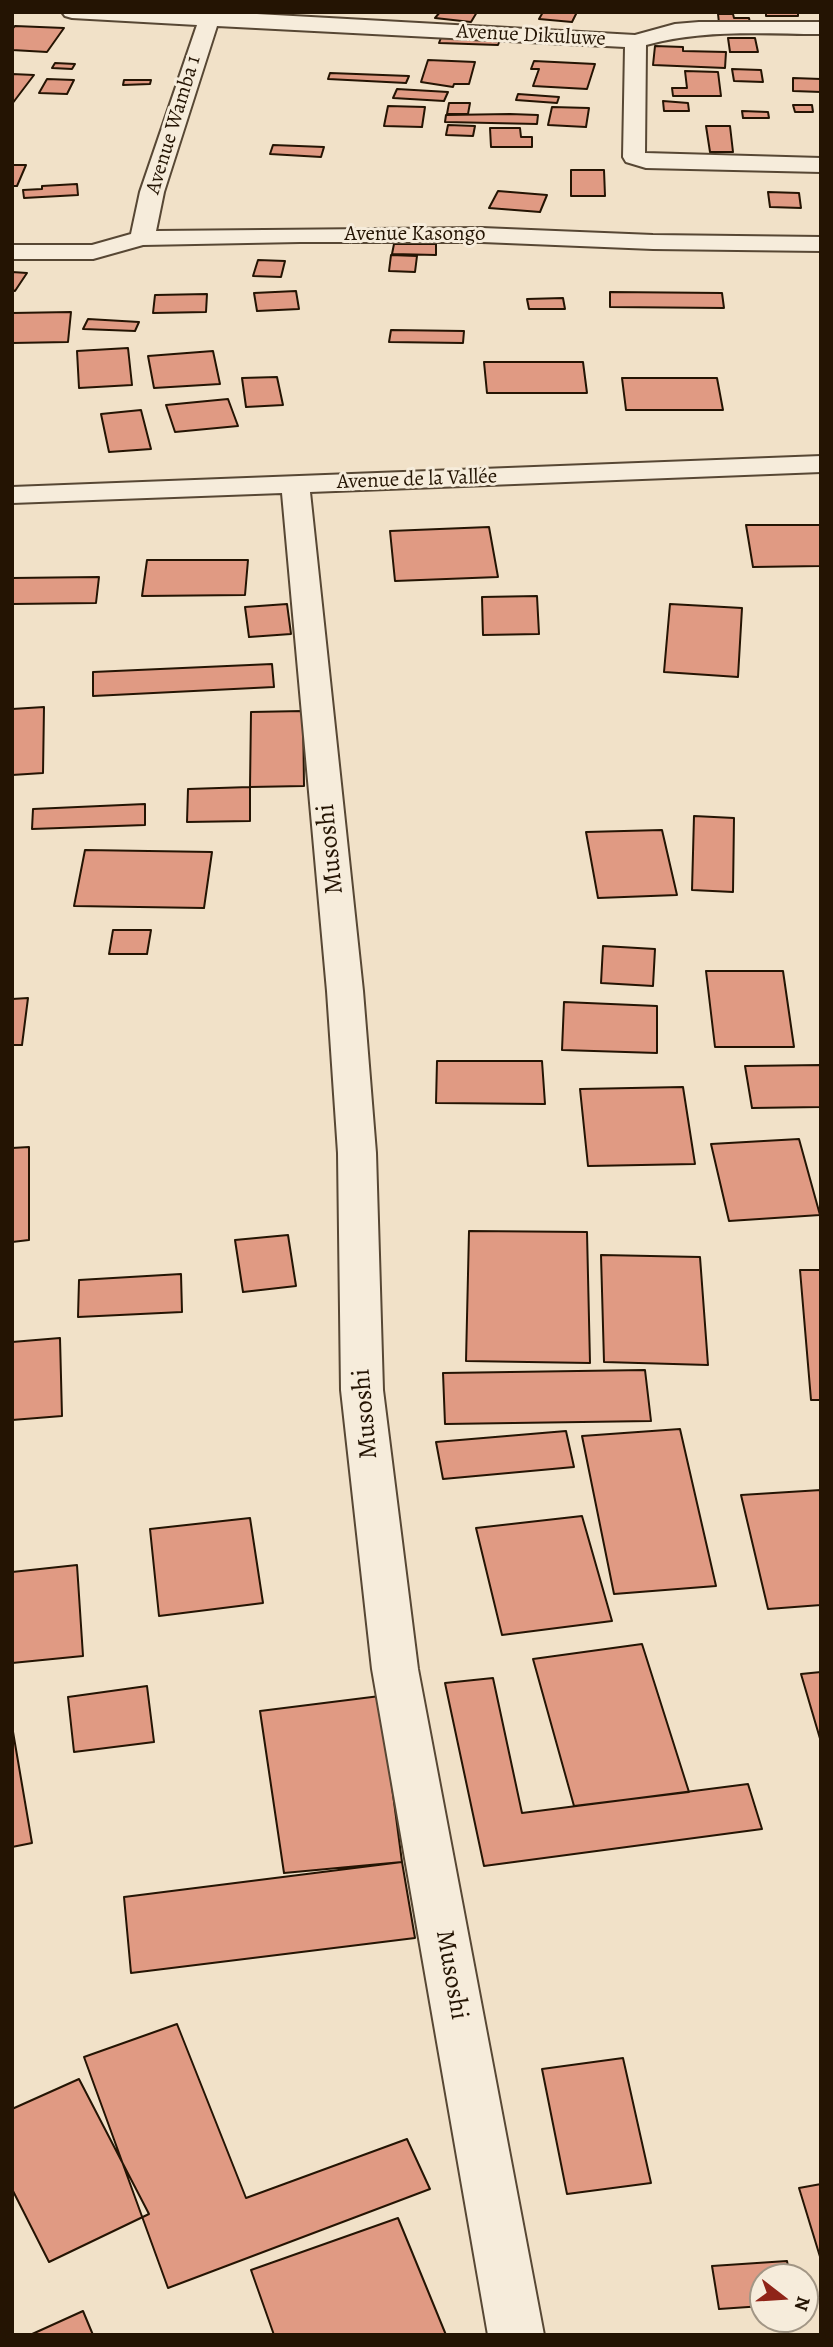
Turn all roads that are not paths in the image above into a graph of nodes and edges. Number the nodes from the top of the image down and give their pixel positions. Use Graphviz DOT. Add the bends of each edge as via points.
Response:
graph roads {
  1 [pos="72,12"];
  2 [pos="209,15"];
  3 [pos="676,21"];
  4 [pos="821,28"];
  5 [pos="636,41"];
  6 [pos="821,165"];
  7 [pos="142,239"];
  8 [pos="821,244"];
  9 [pos="12,252"];
  10 [pos="821,464"];
  11 [pos="295,485"];
  12 [pos="12,495"];
  13 [pos="516,2335"];
  1 -- 2 [label="street, Avenue Dikuluwe"];
  2 -- 5 [label="street, Avenue Dikuluwe"];
  2 -- 7 [label="street, Avenue Wamba 1" via="152,192"];
  3 -- 4 [label="street, Avenue Dikuluwe" via="713,27"];
  3 -- 5 [label="street, Avenue Dikuluwe"];
  5 -- 6 [label="street" via="634,157 652,162"];
  7 -- 8 [label="street, Avenue Kasongo" via="456,235"];
  7 -- 9 [label="street, Avenue Kasongo" via="93,252"];
  10 -- 11 [label="street, Avenue de la Vallée"];
  11 -- 12 [label="street, Avenue de la Vallée"];
  11 -- 13 [label="street, Musoshi" via="347,1018 368,1443 395,1669"];
}
